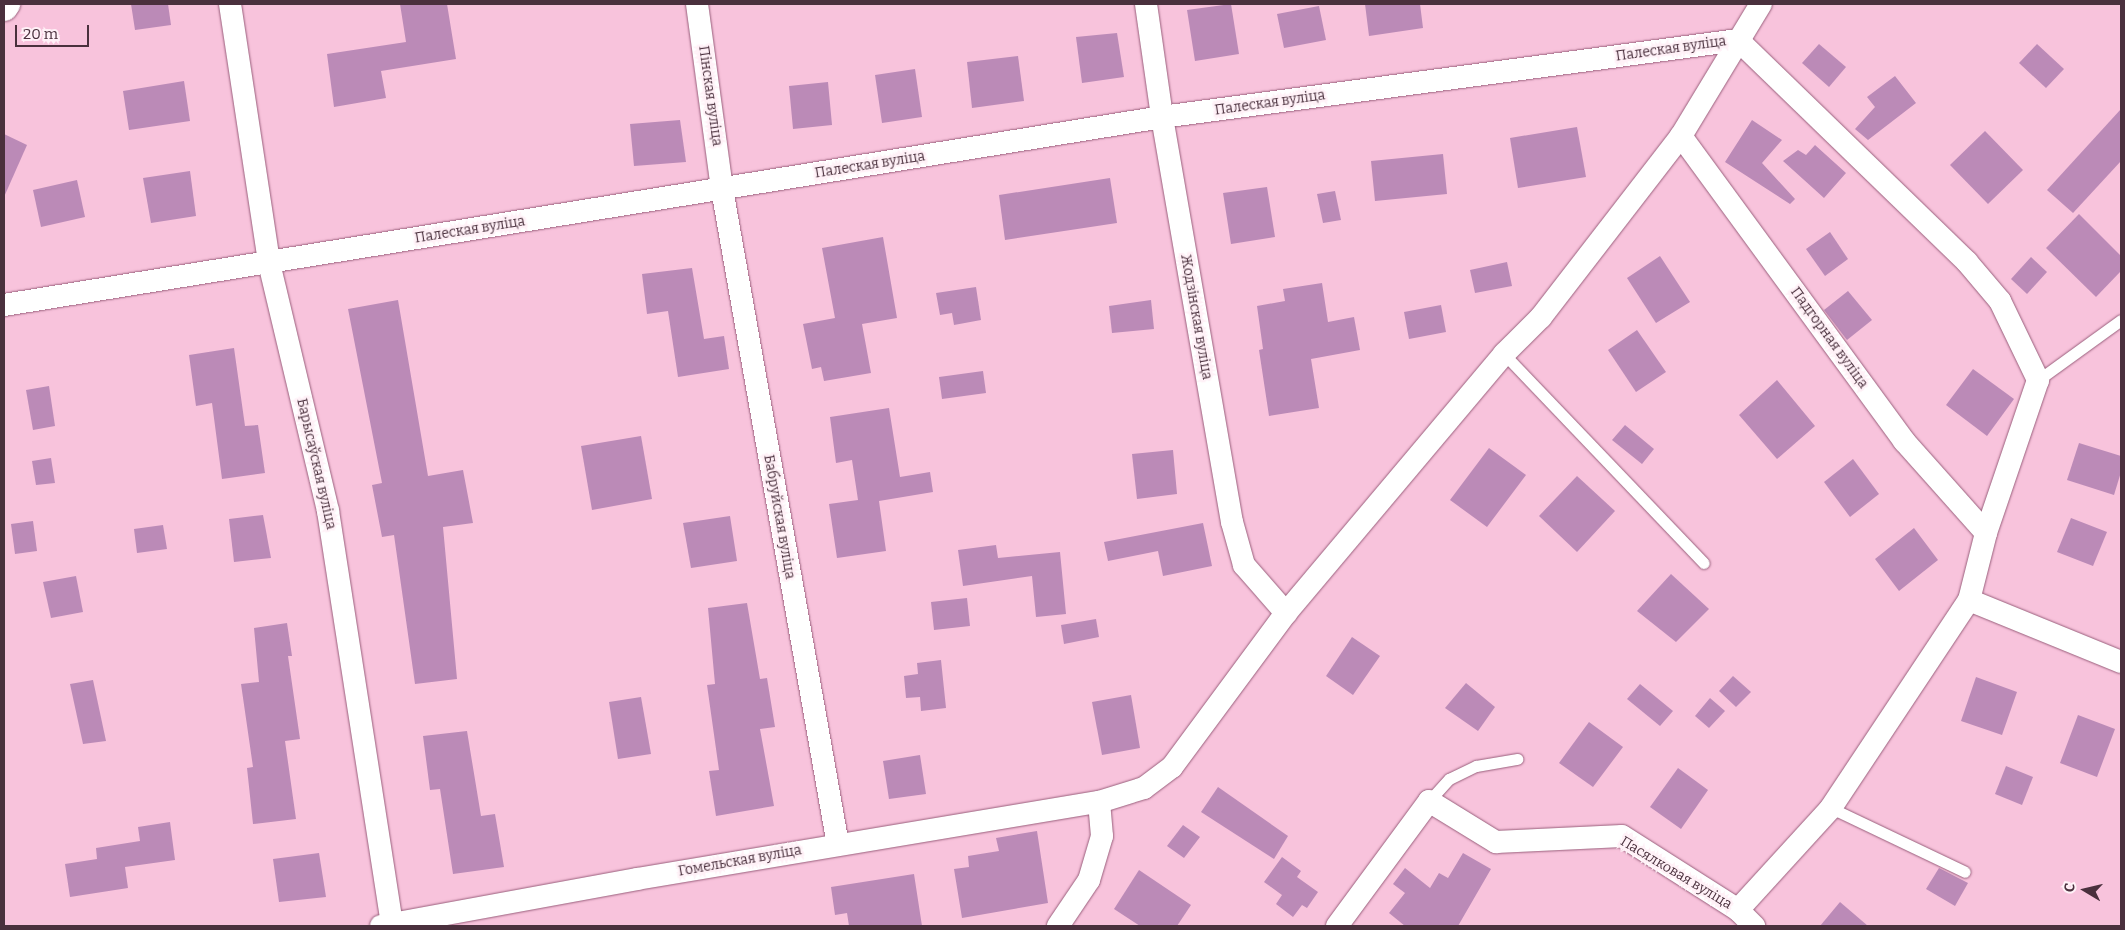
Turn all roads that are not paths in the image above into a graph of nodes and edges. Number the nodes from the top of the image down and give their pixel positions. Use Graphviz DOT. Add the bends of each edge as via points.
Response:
graph roads {
  1 [pos="230,4"];
  2 [pos="697,4"];
  3 [pos="1146,4"];
  4 [pos="1761,4"];
  5 [pos="1738,40"];
  6 [pos="1162,117"];
  7 [pos="1681,136"];
  8 [pos="722,189"];
  9 [pos="269,262"];
  10 [pos="4,305"];
  11 [pos="2121,320"];
  12 [pos="1504,354"];
  13 [pos="2038,380"];
  14 [pos="1986,533"];
  15 [pos="1704,563"];
  16 [pos="1970,600"];
  17 [pos="1286,613"];
  18 [pos="2121,662"];
  19 [pos="1517,759"];
  20 [pos="1429,801"];
  21 [pos="1099,802"];
  22 [pos="1831,808"];
  23 [pos="838,845"];
  24 [pos="1966,872"];
  25 [pos="1738,910"];
  26 [pos="389,926"];
  27 [pos="1058,926"];
  28 [pos="1337,926"];
  29 [pos="1754,926"];
  1 -- 9 [label="street, Барысаўская вуліца"];
  2 -- 8 [label="street, Пінская вуліца"];
  3 -- 6 [label="street, Жодзінская вуліца"];
  4 -- 5 [label="street, Гомельская вуліца"];
  5 -- 6 [label="street, Палеская вуліца"];
  5 -- 7 [label="street, Гомельская вуліца"];
  5 -- 13 [label="street" via="1966,262 2000,301"];
  6 -- 8 [label="street, Палеская вуліца"];
  6 -- 17 [label="street, Жодзінская вуліца" via="1232,522 1244,565"];
  7 -- 12 [label="street, Гомельская вуліца" via="1541,317"];
  7 -- 14 [label="street, Падгорная вуліца" via="1904,441"];
  8 -- 9 [label="street, Палеская вуліца"];
  8 -- 23 [label="street, Бабруйская вуліца"];
  9 -- 10 [label="street, Палеская вуліца"];
  9 -- 26 [label="street, Барысаўская вуліца" via="328,511"];
  11 -- 13 [label="lane"];
  12 -- 15 [label="lane"];
  12 -- 17 [label="street, Гомельская вуліца"];
  13 -- 14 [label="street"];
  14 -- 16 [label="street"];
  16 -- 18 [label="street"];
  16 -- 22 [label="street"];
  17 -- 21 [label="street, Гомельская вуліца" via="1172,767 1144,788"];
  19 -- 20 [label="lane" via="1476,766 1449,779"];
  20 -- 25 [label="street, Пасялковая вуліца" via="1496,842 1622,836"];
  20 -- 28 [label="street"];
  21 -- 23 [label="street, Гомельская вуліца"];
  21 -- 27 [label="street" via="1102,836 1089,880"];
  22 -- 24 [label="lane"];
  22 -- 25 [label="street"];
  23 -- 26 [label="street, Гомельская вуліца"];
  25 -- 29 [label="street, Пасялковая вуліца"];
}
